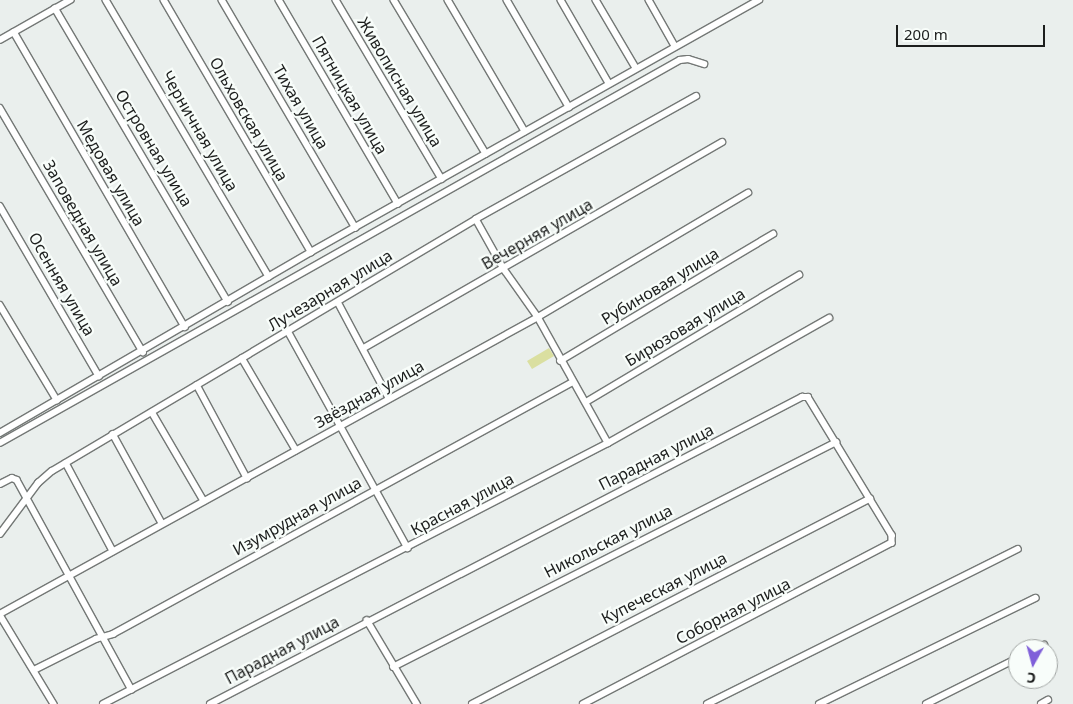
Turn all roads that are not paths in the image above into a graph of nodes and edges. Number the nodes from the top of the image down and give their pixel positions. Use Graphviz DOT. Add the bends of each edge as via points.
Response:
graph roads {
  1 [pos="70,0"];
  2 [pos="106,0"];
  3 [pos="164,0"];
  4 [pos="222,0"];
  5 [pos="279,0"];
  6 [pos="336,0"];
  7 [pos="394,0"];
  8 [pos="448,0"];
  9 [pos="507,0"];
  10 [pos="561,0"];
  11 [pos="596,0"];
  12 [pos="649,0"];
  13 [pos="755,1"];
  14 [pos="55,8"];
  15 [pos="14,32"];
  16 [pos="0,40"];
  17 [pos="675,46"];
  18 [pos="704,64"];
  19 [pos="636,68"];
  20 [pos="609,82"];
  21 [pos="696,96"];
  22 [pos="569,107"];
  23 [pos="0,108"];
  24 [pos="525,131"];
  25 [pos="722,142"];
  26 [pos="486,154"];
  27 [pos="442,179"];
  28 [pos="748,193"];
  29 [pos="398,204"];
  30 [pos="0,206"];
  31 [pos="476,219"];
  32 [pos="356,228"];
  33 [pos="773,234"];
  34 [pos="311,252"];
  35 [pos="504,269"];
  36 [pos="799,275"];
  37 [pos="269,276"];
  38 [pos="228,302"];
  39 [pos="338,302"];
  40 [pos="0,305"];
  41 [pos="538,317"];
  42 [pos="829,318"];
  43 [pos="185,327"];
  44 [pos="288,331"];
  45 [pos="364,348"];
  46 [pos="142,352"];
  47 [pos="242,358"];
  48 [pos="560,361"];
  49 [pos="100,376"];
  50 [pos="571,382"];
  51 [pos="196,385"];
  52 [pos="390,398"];
  53 [pos="57,400"];
  54 [pos="586,402"];
  55 [pos="152,412"];
  56 [pos="343,424"];
  57 [pos="0,433"];
  58 [pos="113,434"];
  59 [pos="836,442"];
  60 [pos="0,443"];
  61 [pos="608,443"];
  62 [pos="296,450"];
  63 [pos="66,463"];
  64 [pos="246,478"];
  65 [pos="0,484"];
  66 [pos="376,487"];
  67 [pos="26,499"];
  68 [pos="870,499"];
  69 [pos="204,501"];
  70 [pos="162,523"];
  71 [pos="0,534"];
  72 [pos="893,541"];
  73 [pos="408,548"];
  74 [pos="1018,549"];
  75 [pos="113,551"];
  76 [pos="70,576"];
  77 [pos="1035,598"];
  78 [pos="0,614"];
  79 [pos="367,620"];
  80 [pos="103,637"];
  81 [pos="1008,663"];
  82 [pos="393,667"];
  83 [pos="34,670"];
  84 [pos="132,690"];
  85 [pos="1048,700"];
  86 [pos="54,704"];
  87 [pos="103,704"];
  88 [pos="210,704"];
  89 [pos="417,704"];
  90 [pos="472,704"];
  91 [pos="584,704"];
  92 [pos="707,704"];
  93 [pos="819,704"];
  94 [pos="926,704"];
  95 [pos="1041,704"];
  1 -- 14 [label="street"];
  2 -- 37 [label="street, Черничная улица"];
  3 -- 34 [label="street, Ольховская улица"];
  4 -- 32 [label="street, Тихая улица"];
  5 -- 29 [label="street, Пятницкая улица"];
  6 -- 27 [label="street, Живописная улица"];
  7 -- 26 [label="street"];
  8 -- 24 [label="street"];
  9 -- 22 [label="street"];
  10 -- 20 [label="street"];
  11 -- 19 [label="street"];
  12 -- 17 [label="street"];
  13 -- 17 [label="street"];
  14 -- 15 [label="street"];
  14 -- 38 [label="street, Островная улица"];
  15 -- 16 [label="street"];
  15 -- 43 [label="street, Медовая улица"];
  17 -- 19 [label="street"];
  18 -- 60 [label="street" via="680,60"];
  19 -- 20 [label="street"];
  20 -- 22 [label="street"];
  21 -- 31 [label="street, Лучезарная улица"];
  22 -- 24 [label="street"];
  23 -- 46 [label="street, Заповедная улица"];
  24 -- 26 [label="street"];
  25 -- 35 [label="street, Вечерняя улица"];
  26 -- 27 [label="street"];
  27 -- 29 [label="street"];
  28 -- 41 [label="street, Звёздная улица"];
  29 -- 32 [label="street"];
  30 -- 49 [label="street, Осенняя улица"];
  31 -- 35 [label="street"];
  31 -- 39 [label="street, Лучезарная улица"];
  32 -- 34 [label="street"];
  33 -- 48 [label="street, Рубиновая улица"];
  34 -- 37 [label="street"];
  35 -- 41 [label="street"];
  35 -- 45 [label="street, Вечерняя улица"];
  36 -- 54 [label="street, Бирюзовая улица"];
  37 -- 38 [label="street"];
  38 -- 43 [label="street"];
  39 -- 44 [label="street, Лучезарная улица"];
  39 -- 45 [label="street"];
  40 -- 53 [label="street"];
  41 -- 48 [label="street"];
  41 -- 52 [label="street, Звёздная улица"];
  42 -- 61 [label="street, Красная улица"];
  43 -- 46 [label="street"];
  44 -- 47 [label="street, Лучезарная улица"];
  44 -- 56 [label="street"];
  45 -- 52 [label="street"];
  46 -- 49 [label="street"];
  47 -- 51 [label="street, Лучезарная улица"];
  47 -- 62 [label="street"];
  48 -- 50 [label="street"];
  49 -- 53 [label="street"];
  50 -- 54 [label="street"];
  50 -- 66 [label="street, Изумрудная улица"];
  51 -- 55 [label="street, Лучезарная улица"];
  51 -- 64 [label="street"];
  52 -- 56 [label="street, Звёздная улица"];
  53 -- 57 [label="street"];
  54 -- 61 [label="street"];
  55 -- 58 [label="street, Лучезарная улица"];
  55 -- 69 [label="street"];
  56 -- 62 [label="street, Звёздная улица"];
  56 -- 66 [label="street"];
  58 -- 63 [label="street, Лучезарная улица"];
  58 -- 70 [label="street"];
  59 -- 68 [label="street, Парадная улица"];
  59 -- 79 [label="street, Парадная улица" via="809,399 802,397"];
  59 -- 82 [label="street, Никольская улица"];
  61 -- 73 [label="street, Красная улица"];
  62 -- 64 [label="street, Звёздная улица"];
  63 -- 67 [label="street, Лучезарная улица" via="44,476"];
  63 -- 75 [label="street"];
  64 -- 69 [label="street, Звёздная улица"];
  65 -- 67 [label="street" via="14,478"];
  66 -- 73 [label="street"];
  66 -- 80 [label="street, Изумрудная улица"];
  67 -- 71 [label="street, Лучезарная улица"];
  67 -- 76 [label="street"];
  68 -- 72 [label="street, Парадная улица"];
  68 -- 90 [label="street, Купеческая улица"];
  69 -- 70 [label="street, Звёздная улица"];
  70 -- 75 [label="street, Звёздная улица"];
  72 -- 91 [label="street, Соборная улица"];
  73 -- 84 [label="street, Красная улица"];
  74 -- 92 [label="street"];
  75 -- 76 [label="street, Звёздная улица"];
  76 -- 78 [label="street, Звёздная улица"];
  76 -- 80 [label="street"];
  77 -- 93 [label="street"];
  78 -- 83 [label="street"];
  79 -- 82 [label="street"];
  79 -- 88 [label="street, Парадная улица"];
  80 -- 83 [label="street, Изумрудная улица"];
  80 -- 84 [label="street"];
  81 -- 94 [label="street"];
  82 -- 89 [label="street"];
  83 -- 86 [label="street"];
  84 -- 87 [label="street, Красная улица"];
  85 -- 95 [label="street"];
}
